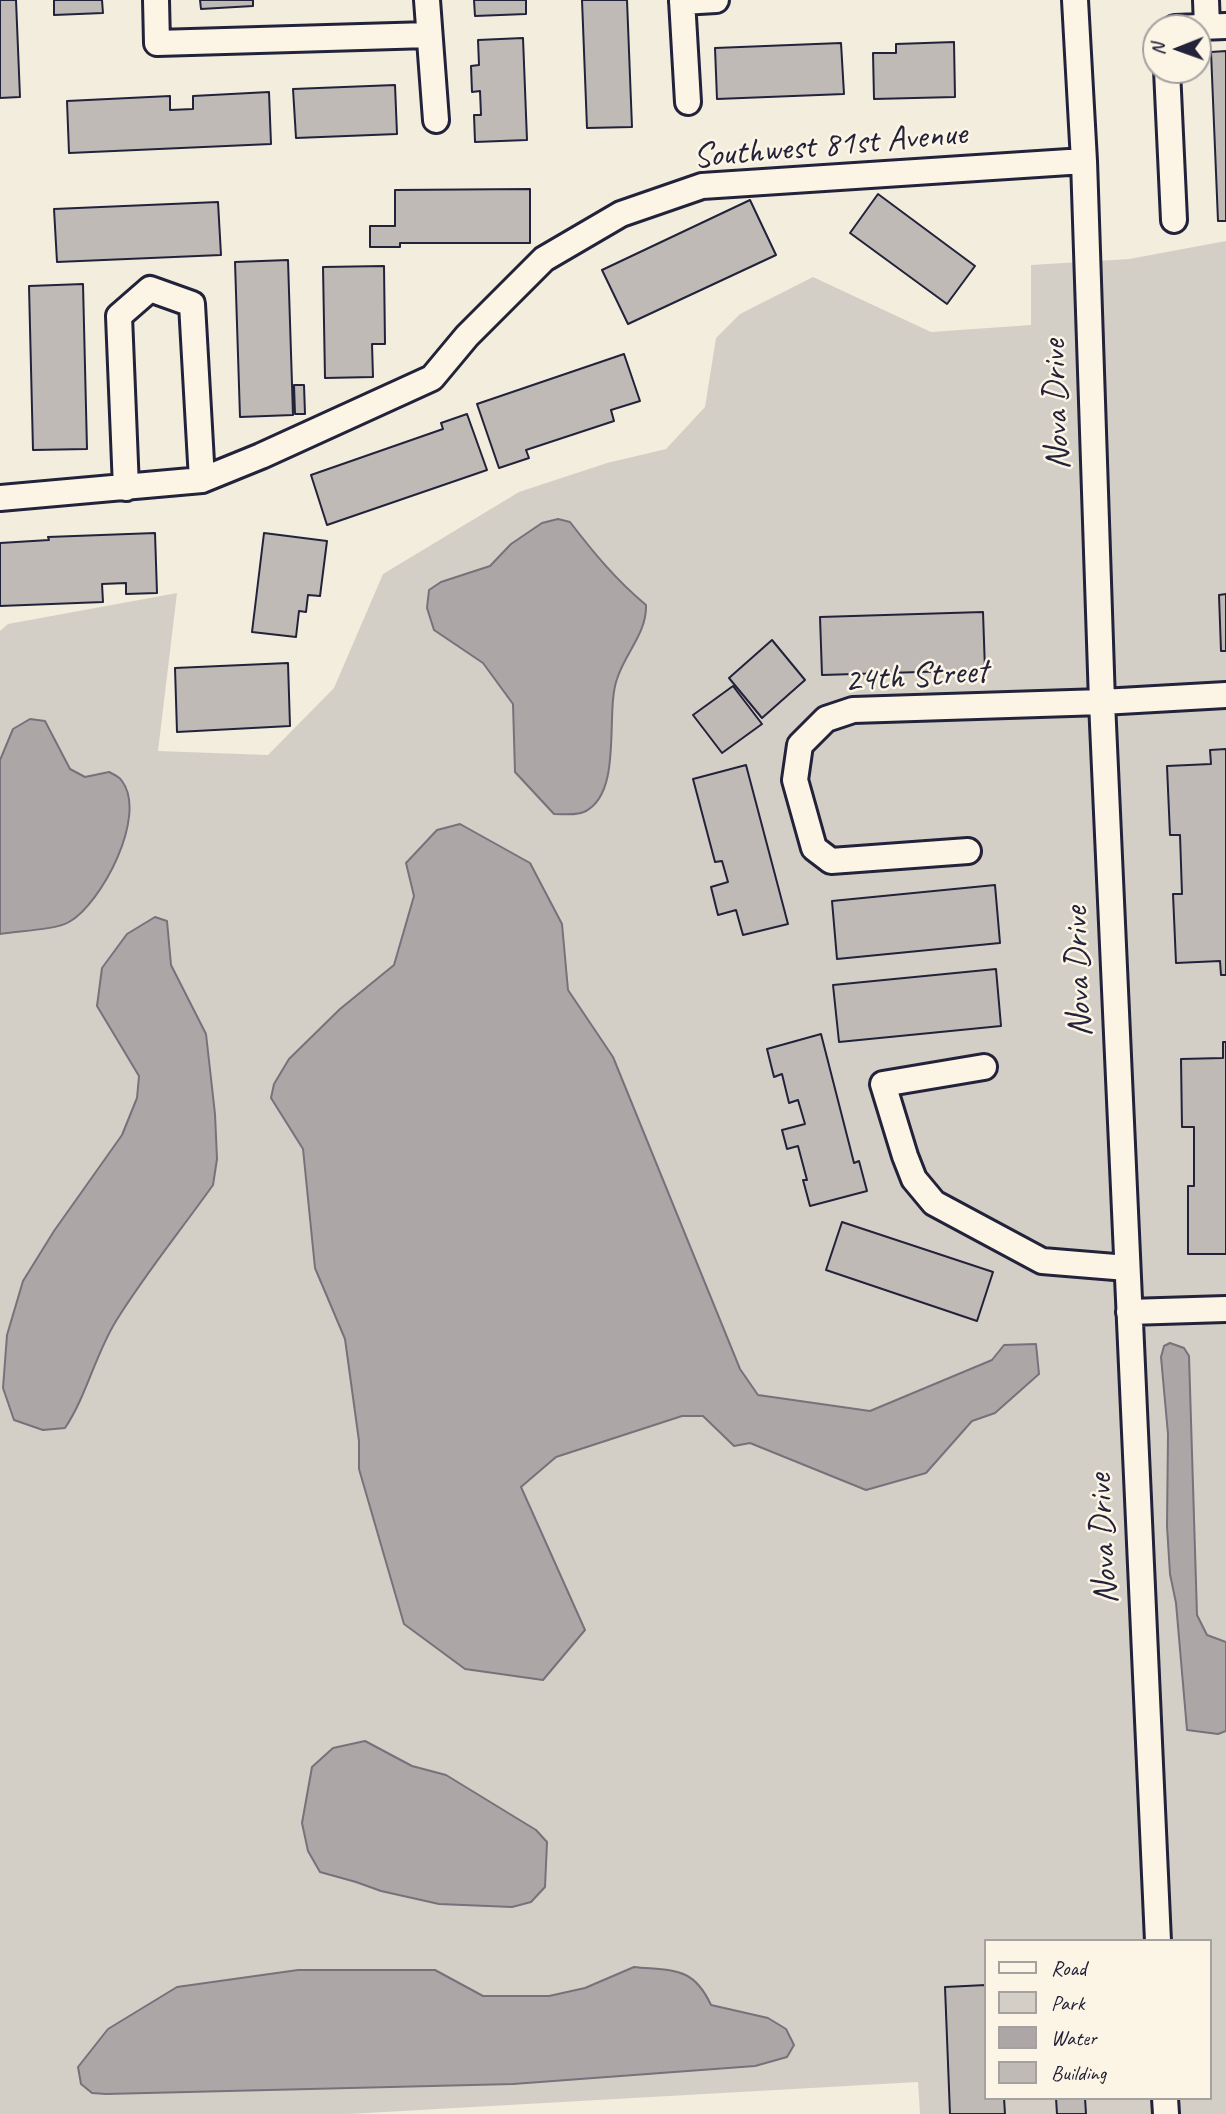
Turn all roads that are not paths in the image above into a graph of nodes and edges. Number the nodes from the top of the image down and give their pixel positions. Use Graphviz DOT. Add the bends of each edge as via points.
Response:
graph roads {
  1 [pos="156,0"];
  2 [pos="427,0"];
  3 [pos="716,0"];
  4 [pos="1075,0"];
  5 [pos="1206,0"];
  6 [pos="682,1"];
  7 [pos="1217,26"];
  8 [pos="429,35"];
  9 [pos="1168,84"];
  10 [pos="688,102"];
  11 [pos="436,120"];
  12 [pos="1084,161"];
  13 [pos="1174,220"];
  14 [pos="201,480"];
  15 [pos="126,488"];
  16 [pos="0,498"];
  17 [pos="1226,695"];
  18 [pos="1102,702"];
  19 [pos="968,851"];
  20 [pos="984,1067"];
  21 [pos="1127,1268"];
  22 [pos="1226,1309"];
  23 [pos="1129,1312"];
  24 [pos="1158,1939"];
  1 -- 8 [label="street" via="158,43"];
  2 -- 8 [label="street"];
  3 -- 6 [label="street"];
  4 -- 12 [label="street, Nova Drive"];
  5 -- 7 [label="street"];
  6 -- 10 [label="street"];
  8 -- 11 [label="street"];
  9 -- 13 [label="street"];
  12 -- 14 [label="street, Southwest 81st Avenue" via="702,186 633,210 544,258 432,378"];
  12 -- 18 [label="street, Nova Drive"];
  14 -- 15 [label="street, Southwest 81st Avenue"];
  14 -- 15 [label="street" via="192,304 150,289 119,316"];
  15 -- 16 [label="street, Southwest 81st Avenue"];
  17 -- 18 [label="street"];
  18 -- 19 [label="street, 24th Street" via="853,710 826,719 800,745 795,780 814,848 831,861"];
  18 -- 21 [label="street, Nova Drive"];
  20 -- 21 [label="street" via="883,1084 914,1178 934,1203 1042,1261"];
  21 -- 23 [label="street, Nova Drive"];
  22 -- 23 [label="street"];
  23 -- 24 [label="street, Nova Drive"];
}
